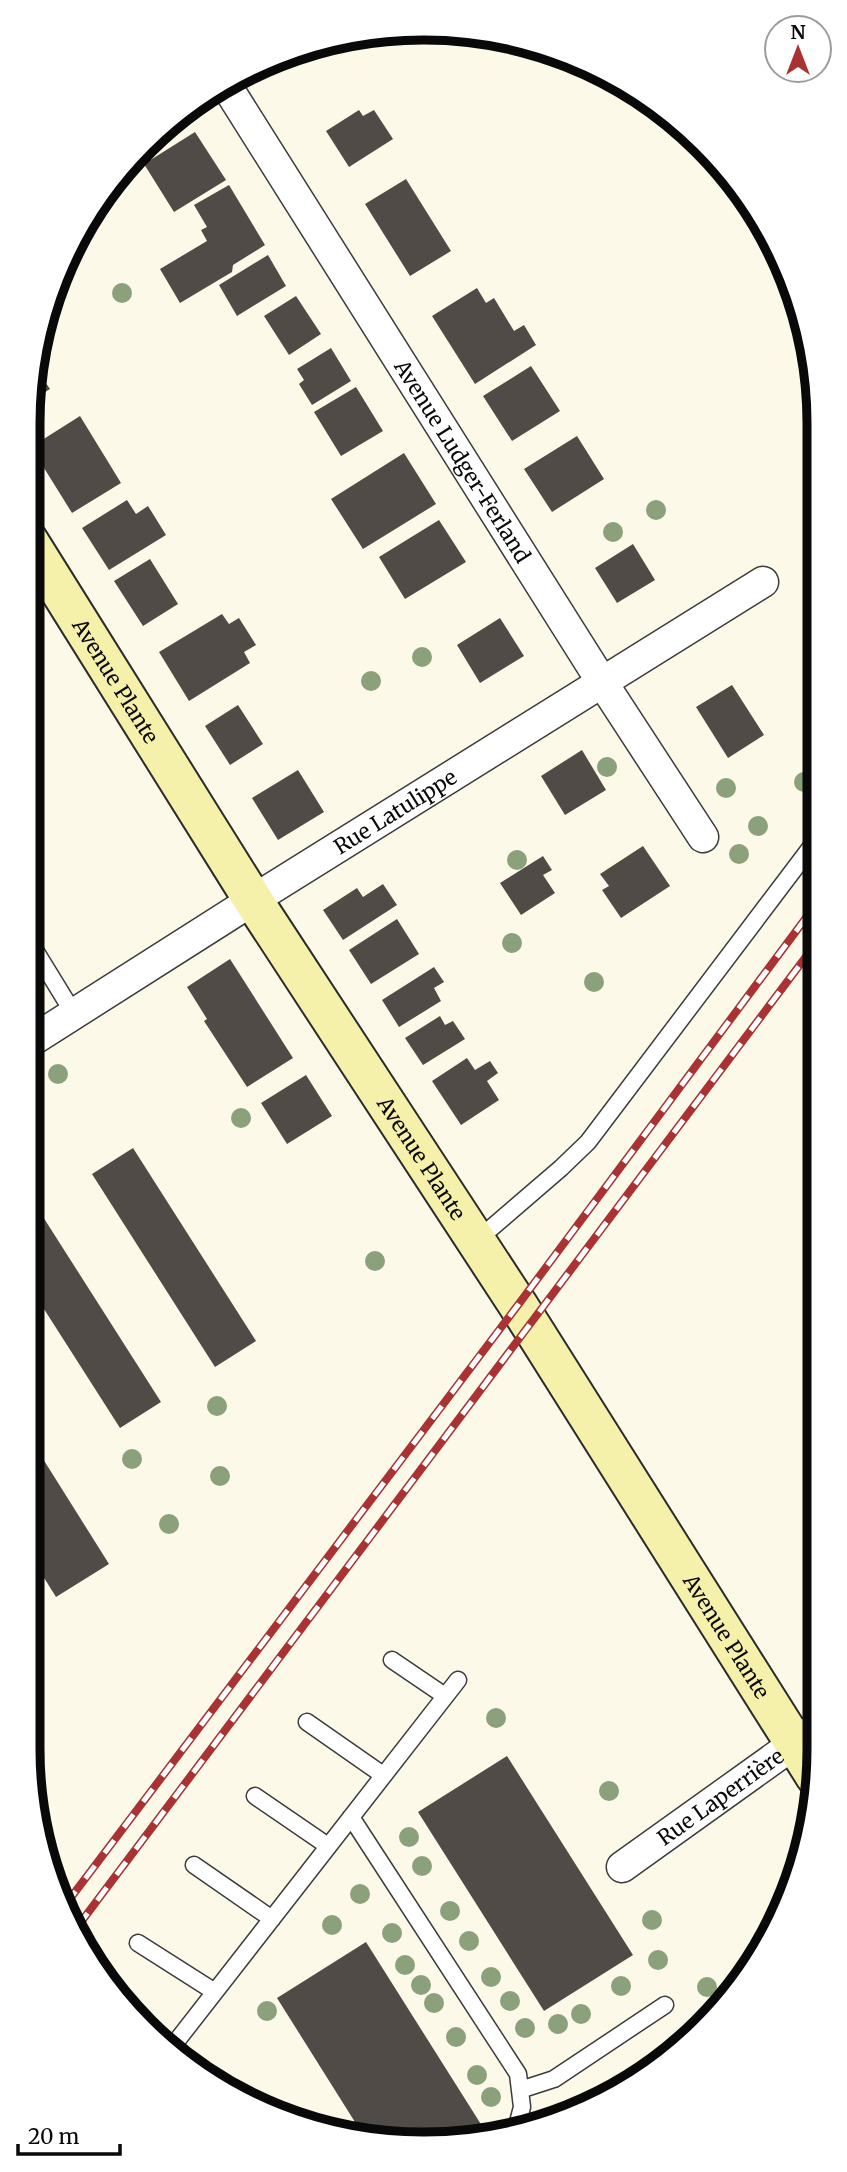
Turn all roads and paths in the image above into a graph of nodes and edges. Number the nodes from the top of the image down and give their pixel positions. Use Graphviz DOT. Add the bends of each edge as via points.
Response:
graph roads {
  1 [pos="231,92"];
  2 [pos="40,559"];
  3 [pos="763,582"];
  4 [pos="602,682"];
  5 [pos="703,837"];
  6 [pos="807,852"];
  7 [pos="253,900"];
  8 [pos="40,959"];
  9 [pos="74,1014"];
  10 [pos="40,1035"];
  11 [pos="475,1242"];
  12 [pos="392,1660"];
  13 [pos="458,1680"];
  14 [pos="445,1696"];
  15 [pos="307,1722"];
  16 [pos="807,1734"];
  17 [pos="383,1775"];
  18 [pos="254,1796"];
  19 [pos="351,1817"];
  20 [pos="328,1846"];
  21 [pos="194,1865"];
  22 [pos="622,1867"];
  23 [pos="272,1919"];
  24 [pos="138,1943"];
  25 [pos="215,1992"];
  26 [pos="665,2005"];
  27 [pos="176,2041"];
  28 [pos="520,2090"];
  29 [pos="519,2120"];
  1 -- 4 [label="street, Avenue Ludger-Ferland"];
  2 -- 7 [label="street, Avenue Plante"];
  3 -- 4 [label="street, Rue Latulippe"];
  4 -- 5 [label="street, Avenue Ludger-Ferland"];
  4 -- 7 [label="street, Rue Latulippe"];
  6 -- 11 [label="lane" via="588,1142"];
  7 -- 9 [label="street, Rue Latulippe"];
  7 -- 11 [label="street, Avenue Plante"];
  8 -- 9 [label="lane"];
  9 -- 10 [label="street, Rue Latulippe"];
  11 -- 16 [label="street, Avenue Plante"];
  12 -- 14 [label="lane"];
  13 -- 14 [label="lane"];
  14 -- 17 [label="lane"];
  15 -- 17 [label="lane"];
  16 -- 22 [label="street, Rue Laperrière"];
  17 -- 19 [label="lane"];
  18 -- 20 [label="lane"];
  19 -- 20 [label="lane"];
  19 -- 28 [label="lane" via="518,2074"];
  20 -- 23 [label="lane"];
  21 -- 23 [label="lane"];
  23 -- 25 [label="lane"];
  24 -- 25 [label="lane"];
  25 -- 27 [label="lane"];
  26 -- 28 [label="lane" via="554,2079"];
  28 -- 29 [label="lane"];
}
